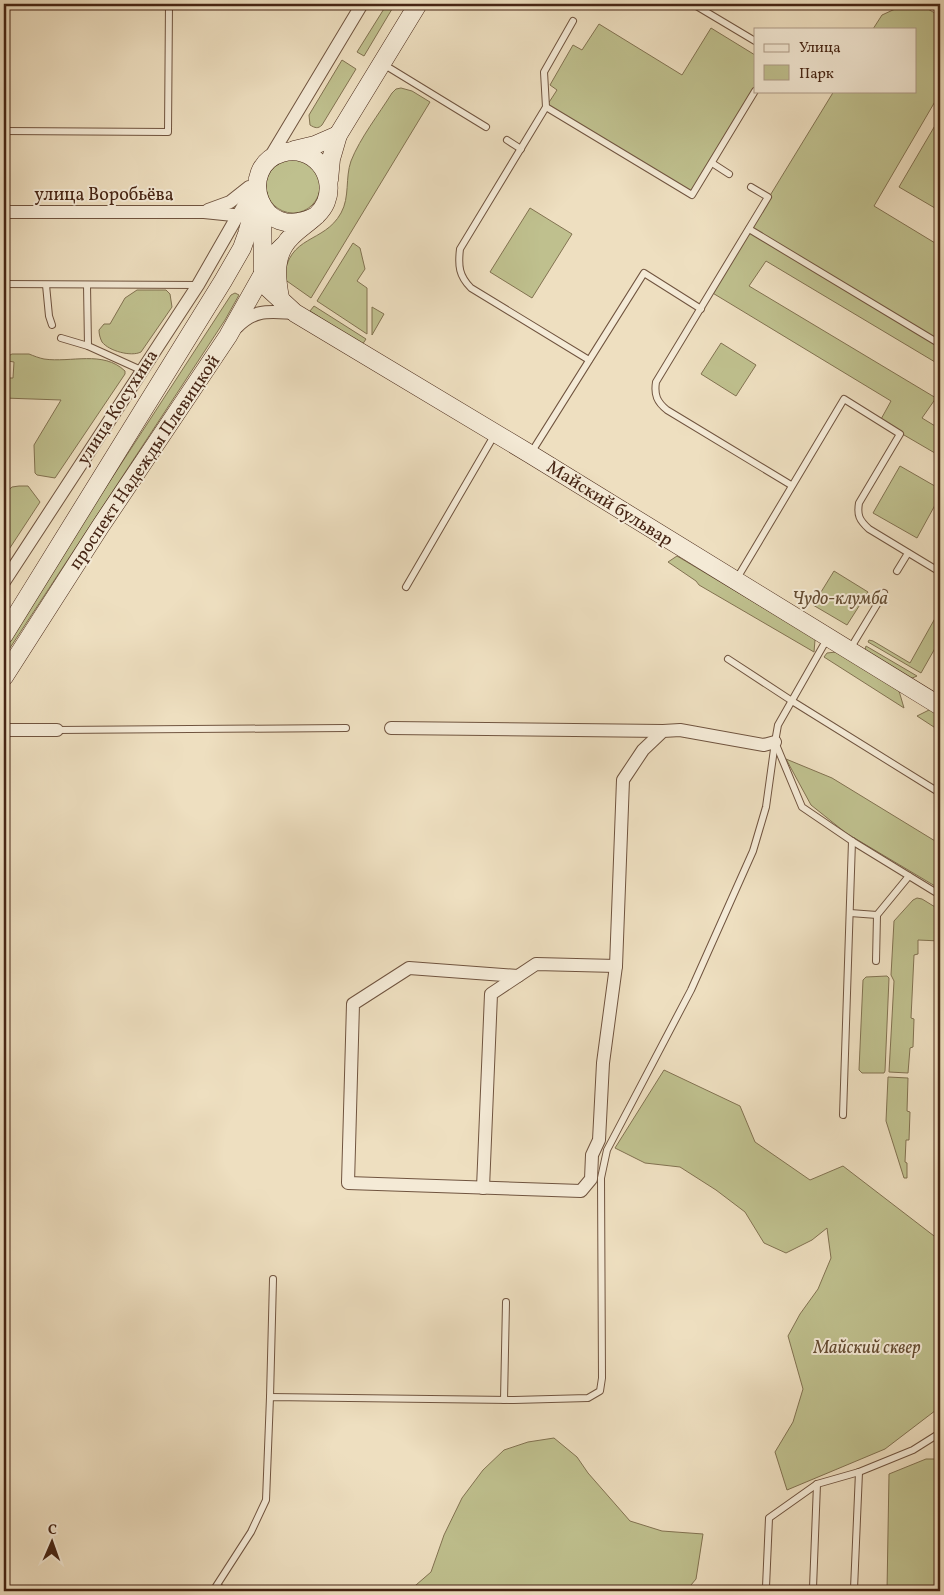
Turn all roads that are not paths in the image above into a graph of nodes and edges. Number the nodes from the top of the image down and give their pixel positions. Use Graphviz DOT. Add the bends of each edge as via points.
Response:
graph roads {
  1 [pos="82,4"];
  2 [pos="169,4"];
  3 [pos="362,4"];
  4 [pos="418,4"];
  5 [pos="693,4"];
  6 [pos="573,21"];
  7 [pos="754,40"];
  8 [pos="383,64"];
  9 [pos="754,92"];
  10 [pos="546,108"];
  11 [pos="486,127"];
  12 [pos="4,131"];
  13 [pos="338,135"];
  14 [pos="507,140"];
  15 [pos="521,148"];
  16 [pos="293,151"];
  17 [pos="712,163"];
  18 [pos="729,174"];
  19 [pos="329,180"];
  20 [pos="751,187"];
  21 [pos="257,195"];
  22 [pos="4,212"];
  23 [pos="204,212"];
  24 [pos="316,216"];
  25 [pos="749,229"];
  26 [pos="283,246"];
  27 [pos="263,272"];
  28 [pos="4,284"];
  29 [pos="46,285"];
  30 [pos="87,285"];
  31 [pos="198,285"];
  32 [pos="280,299"];
  33 [pos="701,309"];
  34 [pos="295,313"];
  35 [pos="52,325"];
  36 [pos="228,336"];
  37 [pos="61,338"];
  38 [pos="940,344"];
  39 [pos="88,346"];
  40 [pos="589,360"];
  41 [pos="142,370"];
  42 [pos="496,433"];
  43 [pos="530,454"];
  44 [pos="791,485"];
  45 [pos="908,553"];
  46 [pos="897,571"];
  47 [pos="940,572"];
  48 [pos="736,580"];
  49 [pos="4,582"];
  50 [pos="406,587"];
  51 [pos="884,592"];
  52 [pos="4,636"];
  53 [pos="828,637"];
  54 [pos="850,650"];
  55 [pos="728,659"];
  56 [pos="4,677"];
  57 [pos="792,701"];
  58 [pos="940,706"];
  59 [pos="346,728"];
  60 [pos="391,728"];
  61 [pos="4,730"];
  62 [pos="57,730"];
  63 [pos="664,731"];
  64 [pos="775,742"];
  65 [pos="940,793"];
  66 [pos="852,841"];
  67 [pos="910,876"];
  68 [pos="940,895"];
  69 [pos="850,913"];
  70 [pos="877,915"];
  71 [pos="876,960"];
  72 [pos="616,966"];
  73 [pos="518,976"];
  74 [pos="843,1115"];
  75 [pos="483,1188"];
  76 [pos="274,1279"];
  77 [pos="506,1302"];
  78 [pos="270,1398"];
  79 [pos="504,1400"];
  80 [pos="940,1433"];
  81 [pos="859,1472"];
  82 [pos="817,1484"];
  83 [pos="766,1587"];
  84 [pos="215,1588"];
  85 [pos="813,1588"];
  86 [pos="854,1589"];
  87 [pos="226,1591"];
  1 -- 2 [label="lane"];
  2 -- 12 [label="lane" via="168,132"];
  3 -- 21 [label="street"];
  4 -- 8 [label="main road"];
  5 -- 7 [label="lane"];
  6 -- 10 [label="lane" via="544,72"];
  8 -- 11 [label="lane"];
  8 -- 13 [label="main road"];
  9 -- 17 [label="lane"];
  10 -- 15 [label="lane"];
  10 -- 17 [label="lane" via="692,195"];
  13 -- 16 [label="main road"];
  13 -- 19 [label="main road"];
  14 -- 15 [label="lane"];
  15 -- 40 [label="lane" via="460,249 458,265 463,280 472,288"];
  16 -- 19 [label="main road" via="316,159"];
  16 -- 21 [label="main road" via="280,153"];
  17 -- 18 [label="lane"];
  19 -- 24 [label="main road" via="325,205"];
  20 -- 25 [label="lane" via="768,197"];
  21 -- 23 [label="street, улица Воробьёва"];
  21 -- 23 [label="street" via="250,186 230,202"];
  21 -- 24 [label="main road" via="270,215 281,221 304,222"];
  21 -- 27 [label="main road"];
  21 -- 31 [label="street, улица Косухина" via="228,231"];
  21 -- 52 [label="main road, проспект Надежды Плевицкой" via="242,248"];
  22 -- 23 [label="street, улица Воробьёва"];
  24 -- 26 [label="main road, проспект Надежды Плевицкой" via="292,234"];
  25 -- 33 [label="lane"];
  25 -- 38 [label="lane"];
  26 -- 27 [label="main road, проспект Надежды Плевицкой"];
  26 -- 32 [label="main road" via="278,262"];
  27 -- 32 [label="main road, Майский бульвар" via="269,289"];
  27 -- 36 [label="main road, проспект Надежды Плевицкой"];
  28 -- 29 [label="lane"];
  29 -- 30 [label="lane"];
  29 -- 35 [label="lane"];
  30 -- 31 [label="lane"];
  30 -- 39 [label="lane"];
  31 -- 41 [label="street, улица Косухина"];
  32 -- 34 [label="main road, Майский бульвар"];
  33 -- 40 [label="lane" via="644,273"];
  33 -- 44 [label="lane" via="656,382 654,392 658,403"];
  34 -- 36 [label="street" via="267,312 248,316"];
  34 -- 42 [label="main road, Майский бульвар"];
  36 -- 56 [label="main road, проспект Надежды Плевицкой"];
  37 -- 39 [label="lane"];
  39 -- 41 [label="lane"];
  40 -- 43 [label="lane"];
  41 -- 49 [label="street, улица Косухина"];
  42 -- 43 [label="main road, Майский бульвар"];
  42 -- 50 [label="lane"];
  43 -- 48 [label="main road, Майский бульвар"];
  44 -- 45 [label="lane" via="844,399 900,434 859,502 858,513 860,521 869,529"];
  44 -- 48 [label="lane"];
  45 -- 46 [label="lane"];
  45 -- 47 [label="lane"];
  48 -- 53 [label="main road, Майский бульвар"];
  51 -- 54 [label="lane"];
  53 -- 54 [label="main road, Майский бульвар"];
  53 -- 57 [label="lane"];
  54 -- 58 [label="main road, Майский бульвар"];
  55 -- 57 [label="lane"];
  57 -- 64 [label="lane" via="778,725"];
  57 -- 65 [label="lane"];
  59 -- 62 [label="lane"];
  60 -- 63 [label="street"];
  61 -- 62 [label="street"];
  63 -- 64 [label="street" via="680,730 764,745"];
  63 -- 72 [label="street" via="643,750 623,780"];
  64 -- 66 [label="lane" via="802,807"];
  64 -- 79 [label="lane" via="766,807 753,851 691,990 607,1150 601,1178 600,1391 588,1398"];
  66 -- 67 [label="lane"];
  66 -- 69 [label="lane"];
  67 -- 68 [label="lane"];
  67 -- 70 [label="lane"];
  69 -- 70 [label="lane"];
  69 -- 74 [label="lane"];
  70 -- 71 [label="lane"];
  72 -- 73 [label="street" via="536,964"];
  72 -- 75 [label="street" via="603,1063 599,1140 592,1155 591,1179 581,1191"];
  73 -- 75 [label="street" via="491,994"];
  73 -- 75 [label="street" via="409,968 353,1004 348,1183"];
  76 -- 78 [label="lane"];
  77 -- 79 [label="lane"];
  78 -- 79 [label="lane"];
  78 -- 84 [label="lane" via="266,1500 252,1532"];
  80 -- 81 [label="lane" via="912,1450"];
  81 -- 82 [label="lane"];
  81 -- 86 [label="lane"];
  82 -- 83 [label="lane" via="768,1518"];
  82 -- 85 [label="lane"];
  84 -- 87 [label="lane"];
}
